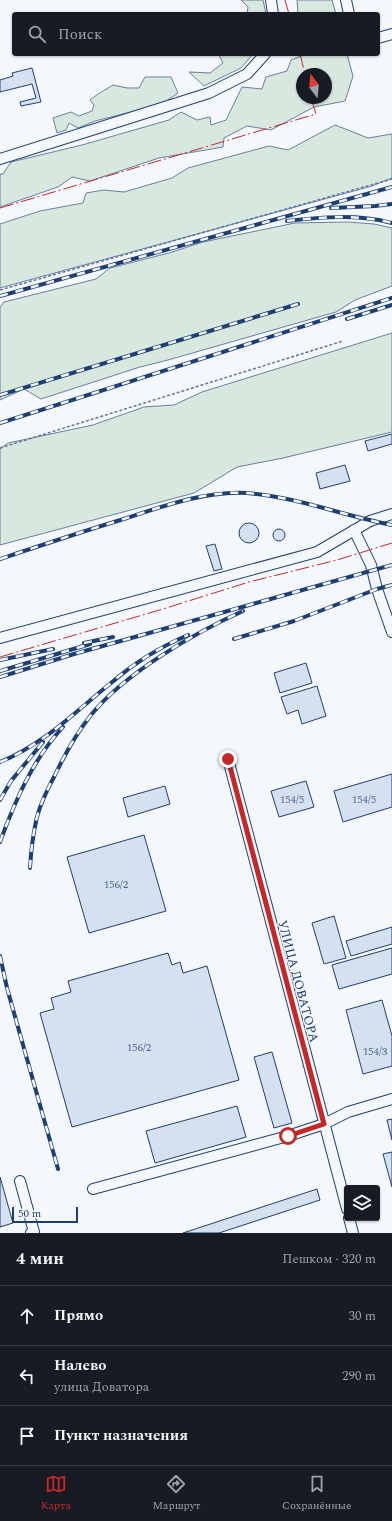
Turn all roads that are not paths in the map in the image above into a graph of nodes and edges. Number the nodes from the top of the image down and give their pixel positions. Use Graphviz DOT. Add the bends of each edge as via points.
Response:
graph roads {
  1 [pos="271,0"];
  2 [pos="346,0"];
  3 [pos="273,12"];
  4 [pos="349,12"];
  5 [pos="392,34"];
  6 [pos="380,37"];
  7 [pos="263,56"];
  8 [pos="0,159"];
  9 [pos="392,514"];
  10 [pos="354,530"];
  11 [pos="392,632"];
  12 [pos="0,638"];
  13 [pos="228,759"];
  14 [pos="392,1099"];
  15 [pos="324,1124"];
  16 [pos="20,1181"];
  17 [pos="93,1189"];
  18 [pos="344,1199"];
  19 [pos="350,1221"];
  20 [pos="31,1233"];
  21 [pos="353,1233"];
  1 -- 3 [label="street"];
  2 -- 4 [label="street"];
  5 -- 6 [label="street"];
  7 -- 8 [label="street" via="247,74 209,93"];
  9 -- 10 [label="street" via="370,521"];
  10 -- 11 [label="street" via="371,565"];
  10 -- 12 [label="street" via="317,552"];
  13 -- 15 [label="street, УЛИЦА ДОВАТОРА"];
  14 -- 15 [label="street" via="348,1112"];
  15 -- 17 [label="street"];
  15 -- 18 [label="street, УЛИЦА ДОВАТОРА"];
  16 -- 20 [label="street" via="34,1232"];
  19 -- 21 [label="street"];
}
